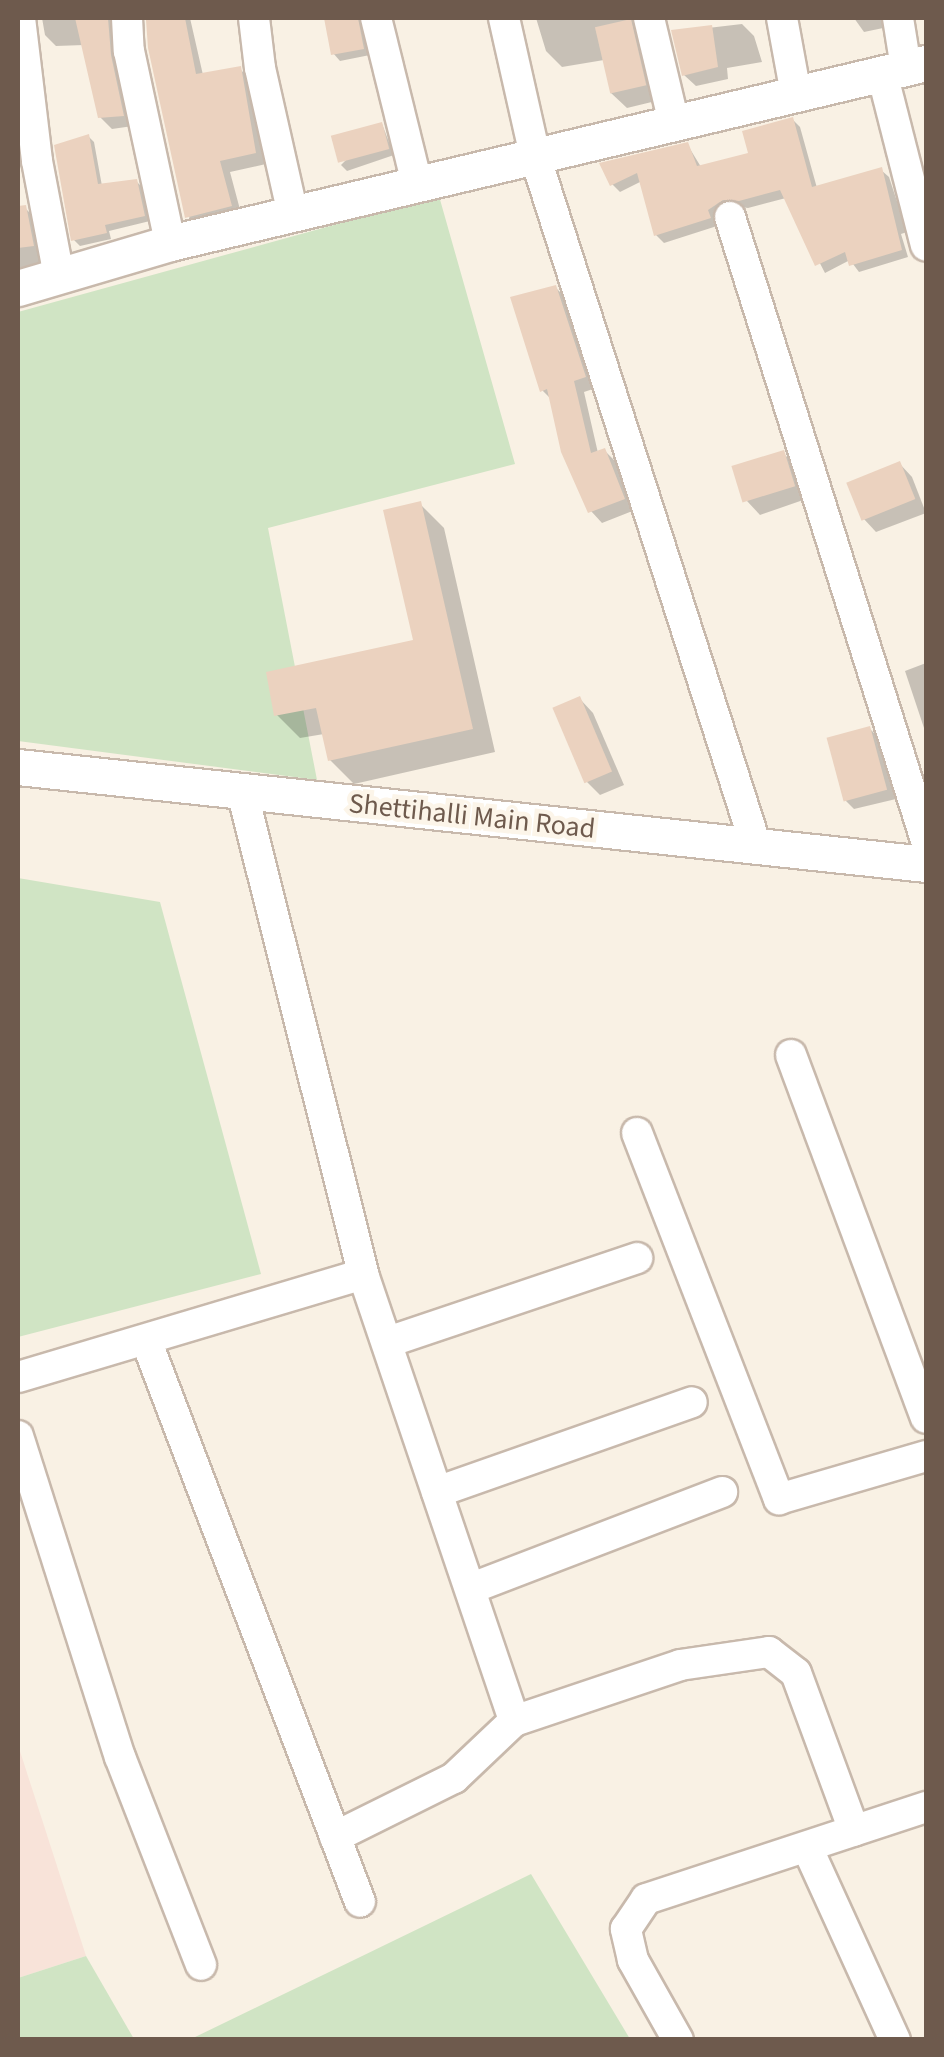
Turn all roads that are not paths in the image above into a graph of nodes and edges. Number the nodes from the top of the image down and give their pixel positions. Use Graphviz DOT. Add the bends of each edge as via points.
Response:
graph roads {
  1 [pos="20,18"];
  2 [pos="127,18"];
  3 [pos="254,18"];
  4 [pos="376,18"];
  5 [pos="504,18"];
  6 [pos="649,18"];
  7 [pos="782,18"];
  8 [pos="898,18"];
  9 [pos="905,68"];
  10 [pos="796,94"];
  11 [pos="674,123"];
  12 [pos="535,156"];
  13 [pos="417,184"];
  14 [pos="293,214"];
  15 [pos="730,217"];
  16 [pos="170,243"];
  17 [pos="926,245"];
  18 [pos="59,276"];
  19 [pos="18,288"];
  20 [pos="18,768"];
  21 [pos="242,792"];
  22 [pos="926,840"];
  23 [pos="756,846"];
  24 [pos="926,864"];
  25 [pos="791,1055"];
  26 [pos="637,1133"];
  27 [pos="638,1258"];
  28 [pos="362,1274"];
  29 [pos="146,1340"];
  30 [pos="388,1342"];
  31 [pos="18,1377"];
  32 [pos="692,1402"];
  33 [pos="926,1418"];
  34 [pos="18,1436"];
  35 [pos="926,1456"];
  36 [pos="437,1492"];
  37 [pos="722,1492"];
  38 [pos="472,1588"];
  39 [pos="514,1722"];
  40 [pos="926,1807"];
  41 [pos="854,1832"];
  42 [pos="335,1837"];
  43 [pos="807,1847"];
  44 [pos="360,1902"];
  45 [pos="202,1965"];
  46 [pos="678,2040"];
  47 [pos="895,2040"];
  1 -- 18 [label="street"];
  2 -- 16 [label="street"];
  3 -- 14 [label="street"];
  4 -- 13 [label="street"];
  5 -- 12 [label="street"];
  6 -- 11 [label="street"];
  7 -- 10 [label="street"];
  8 -- 9 [label="street"];
  9 -- 10 [label="street"];
  9 -- 17 [label="street"];
  10 -- 11 [label="street"];
  11 -- 12 [label="street"];
  12 -- 13 [label="street"];
  12 -- 23 [label="street"];
  13 -- 14 [label="street"];
  14 -- 16 [label="street"];
  15 -- 22 [label="street"];
  16 -- 18 [label="street"];
  18 -- 19 [label="street"];
  20 -- 21 [label="street, Shettihalli Main Road"];
  21 -- 23 [label="street, Shettihalli Main Road"];
  21 -- 28 [label="street"];
  23 -- 24 [label="street, Shettihalli Main Road"];
  25 -- 33 [label="street"];
  26 -- 35 [label="street" via="779,1499"];
  27 -- 30 [label="street"];
  28 -- 29 [label="street"];
  28 -- 30 [label="street"];
  29 -- 31 [label="street"];
  29 -- 42 [label="street"];
  30 -- 36 [label="street"];
  32 -- 36 [label="street"];
  34 -- 45 [label="street" via="120,1757"];
  36 -- 38 [label="street"];
  37 -- 38 [label="street"];
  38 -- 39 [label="street"];
  39 -- 41 [label="street" via="680,1665 769,1652 796,1674"];
  39 -- 42 [label="street" via="454,1778"];
  40 -- 41 [label="street"];
  41 -- 43 [label="street"];
  42 -- 44 [label="street"];
  43 -- 46 [label="street" via="646,1899 626,1929 633,1960"];
  43 -- 47 [label="street"];
}
